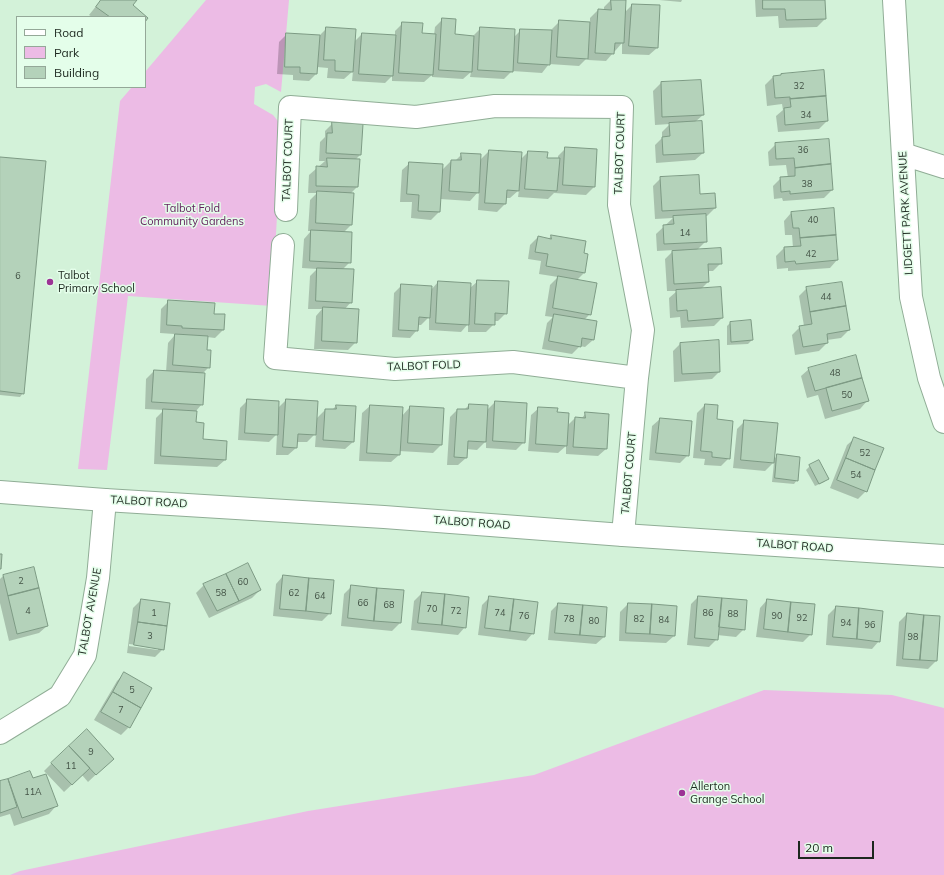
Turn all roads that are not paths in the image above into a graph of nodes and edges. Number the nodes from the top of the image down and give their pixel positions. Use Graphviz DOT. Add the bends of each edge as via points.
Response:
graph roads {
  1 [pos="894,0"];
  2 [pos="903,154"];
  3 [pos="944,167"];
  4 [pos="286,210"];
  5 [pos="283,245"];
  6 [pos="637,378"];
  7 [pos="944,422"];
  8 [pos="0,492"];
  9 [pos="105,500"];
  10 [pos="623,535"];
  11 [pos="944,556"];
  12 [pos="0,733"];
  1 -- 2 [label="street, LIDGETT PARK AVENUE"];
  2 -- 3 [label="street"];
  2 -- 7 [label="street, LIDGETT PARK AVENUE" via="911,296 928,378"];
  4 -- 6 [label="street, TALBOT COURT" via="290,107 416,117 495,106 622,107 619,205 643,330"];
  5 -- 6 [label="street, TALBOT FOLD" via="275,358 394,369 513,362"];
  6 -- 10 [label="street, TALBOT COURT"];
  8 -- 9 [label="street, TALBOT ROAD"];
  9 -- 10 [label="street, TALBOT ROAD"];
  9 -- 12 [label="street, TALBOT AVENUE" via="98,578 85,655 60,696"];
  10 -- 11 [label="street, TALBOT ROAD"];
}
